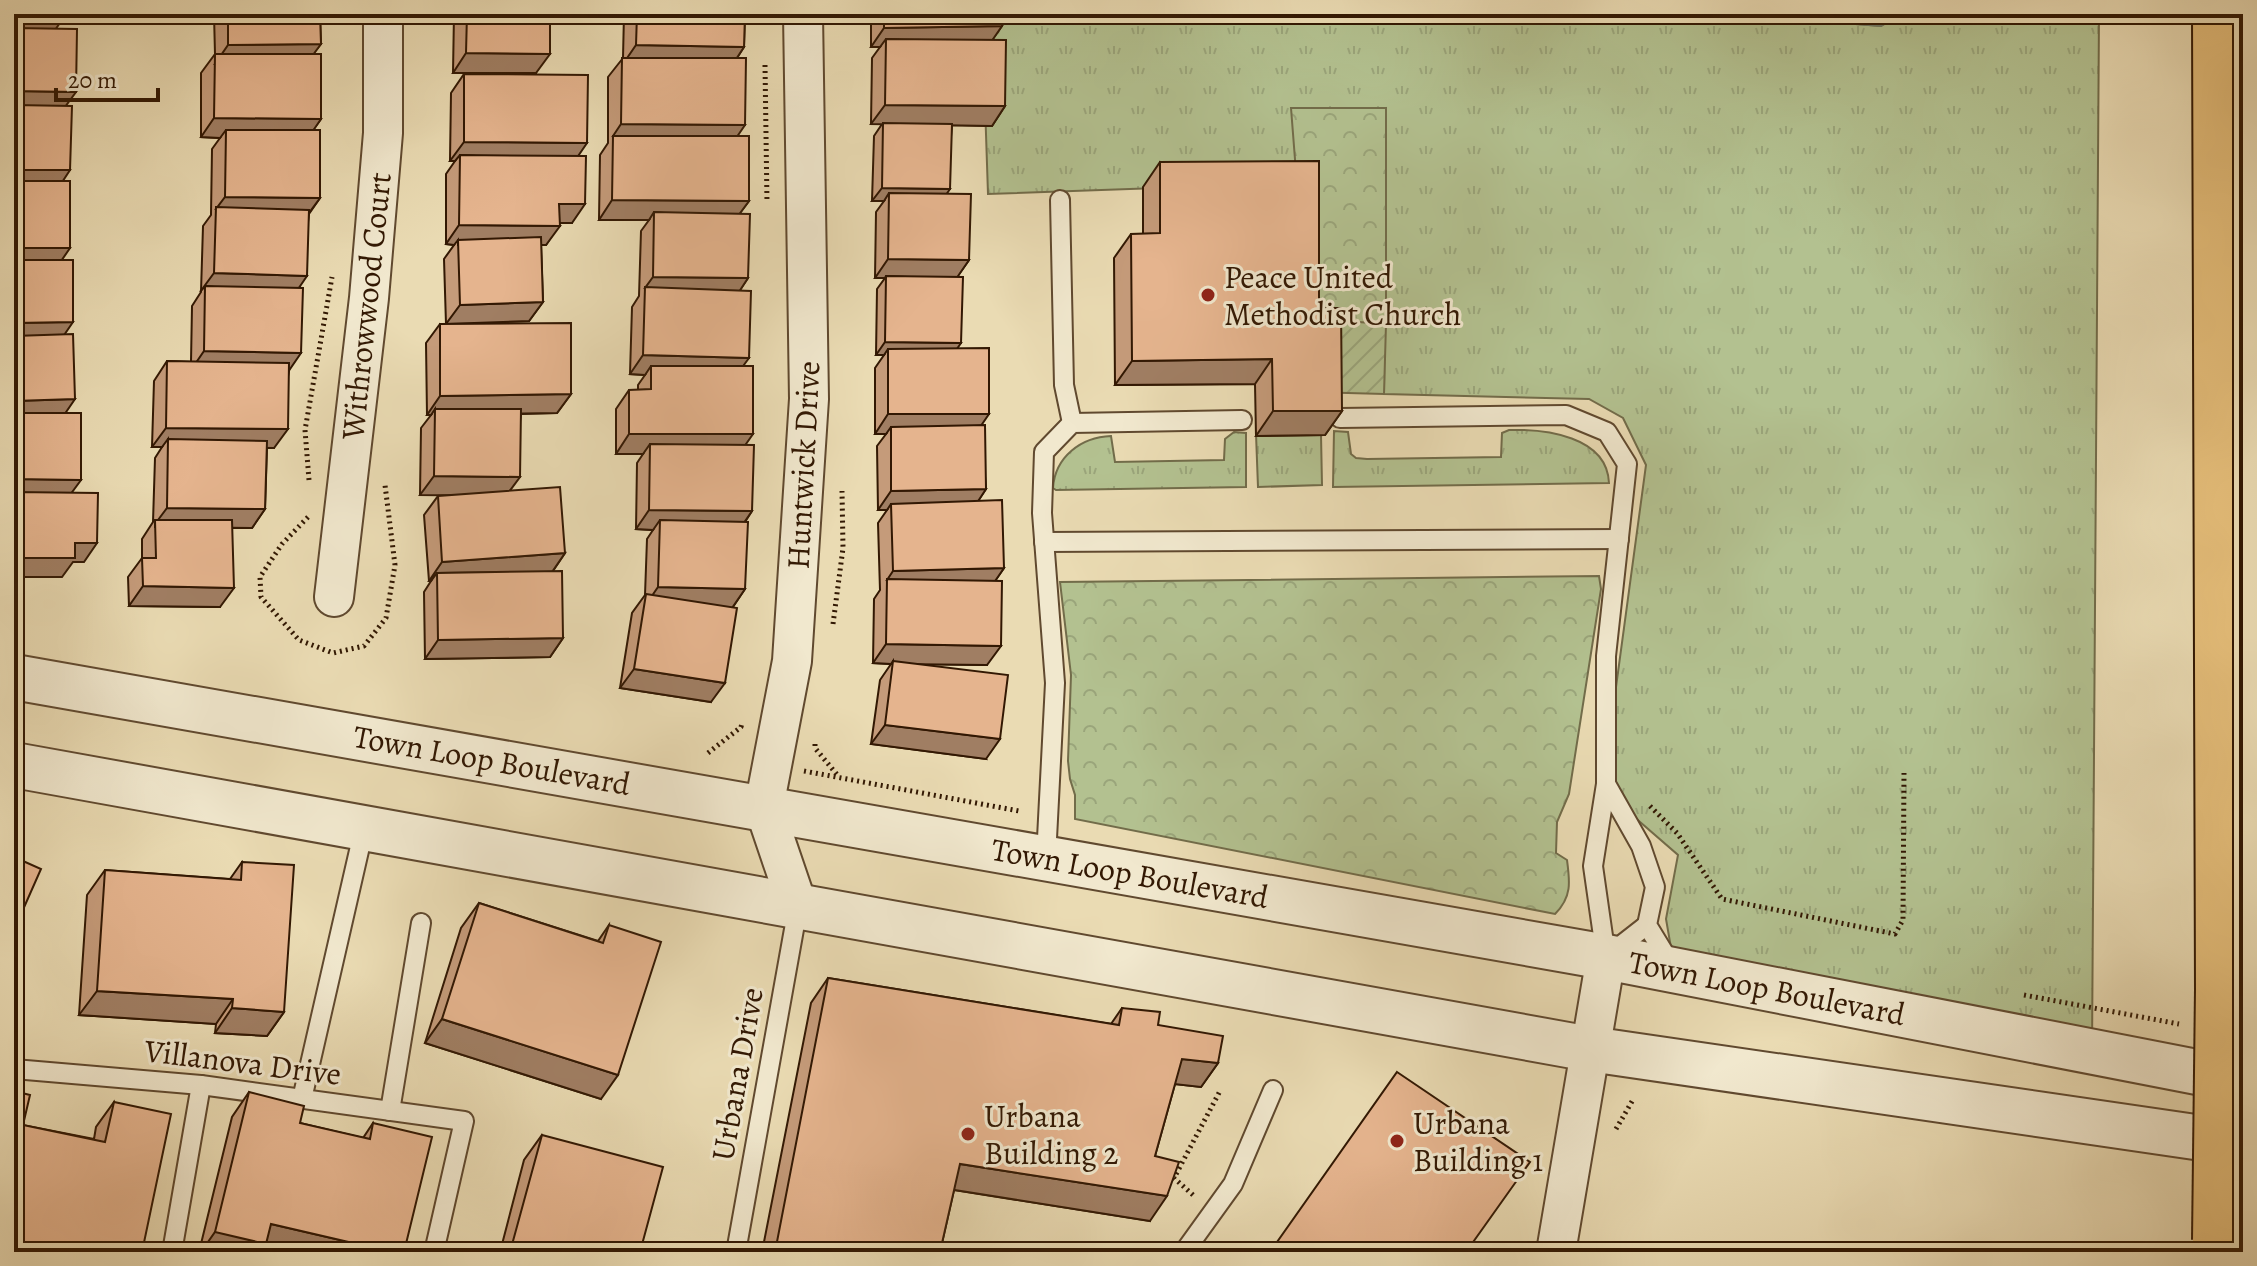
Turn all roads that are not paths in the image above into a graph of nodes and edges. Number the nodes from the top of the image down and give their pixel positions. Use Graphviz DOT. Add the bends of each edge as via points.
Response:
graph roads {
  1 [pos="383,14"];
  2 [pos="803,14"];
  3 [pos="2215,14"];
  4 [pos="1060,200"];
  5 [pos="1340,418"];
  6 [pos="1242,420"];
  7 [pos="1072,423"];
  8 [pos="1619,539"];
  9 [pos="1044,542"];
  10 [pos="334,597"];
  11 [pos="14,677"];
  12 [pos="14,765"];
  13 [pos="1606,784"];
  14 [pos="764,807"];
  15 [pos="364,829"];
  16 [pos="1046,859"];
  17 [pos="798,907"];
  18 [pos="421,923"];
  19 [pos="1647,925"];
  20 [pos="1606,957"];
  21 [pos="1675,971"];
  22 [pos="1590,1049"];
  23 [pos="14,1069"];
  24 [pos="2243,1081"];
  25 [pos="201,1085"];
  26 [pos="1273,1090"];
  27 [pos="302,1099"];
  28 [pos="390,1111"];
  29 [pos="2243,1144"];
  30 [pos="2215,1246"];
  31 [pos="172,1252"];
  32 [pos="434,1252"];
  33 [pos="736,1252"];
  34 [pos="1184,1252"];
  35 [pos="1556,1252"];
  1 -- 10 [label="street, Withrowwood Court" via="383,133"];
  2 -- 14 [label="street, Huntwick Drive" via="809,399 792,661"];
  3 -- 30 [label="highway, bridge"];
  4 -- 7 [label="lane" via="1064,385"];
  5 -- 8 [label="lane" via="1566,415 1607,432 1627,464"];
  6 -- 7 [label="lane"];
  7 -- 9 [label="lane" via="1044,452"];
  8 -- 9 [label="lane"];
  8 -- 13 [label="lane" via="1606,656"];
  9 -- 16 [label="lane" via="1055,683"];
  11 -- 14 [label="street, Town Loop Boulevard"];
  12 -- 15 [label="street"];
  13 -- 19 [label="lane" via="1641,846 1655,887"];
  13 -- 20 [label="lane" via="1593,866"];
  14 -- 16 [label="street, Town Loop Boulevard"];
  14 -- 17 [label="street, Huntwick Drive"];
  15 -- 17 [label="street"];
  15 -- 27 [label="lane"];
  16 -- 20 [label="street, Town Loop Boulevard"];
  17 -- 22 [label="street"];
  17 -- 33 [label="lane, Urbana Drive"];
  18 -- 28 [label="lane"];
  19 -- 20 [label="lane"];
  19 -- 21 [label="lane"];
  20 -- 21 [label="street, Town Loop Boulevard"];
  20 -- 22 [label="street"];
  21 -- 24 [label="street, Town Loop Boulevard"];
  22 -- 29 [label="street"];
  22 -- 35 [label="street"];
  23 -- 25 [label="lane, Villanova Drive"];
  25 -- 27 [label="lane, Villanova Drive"];
  25 -- 31 [label="lane"];
  26 -- 34 [label="lane" via="1233,1184"];
  27 -- 28 [label="lane, Villanova Drive"];
  28 -- 32 [label="lane, Villanova Drive" via="464,1121"];
}
